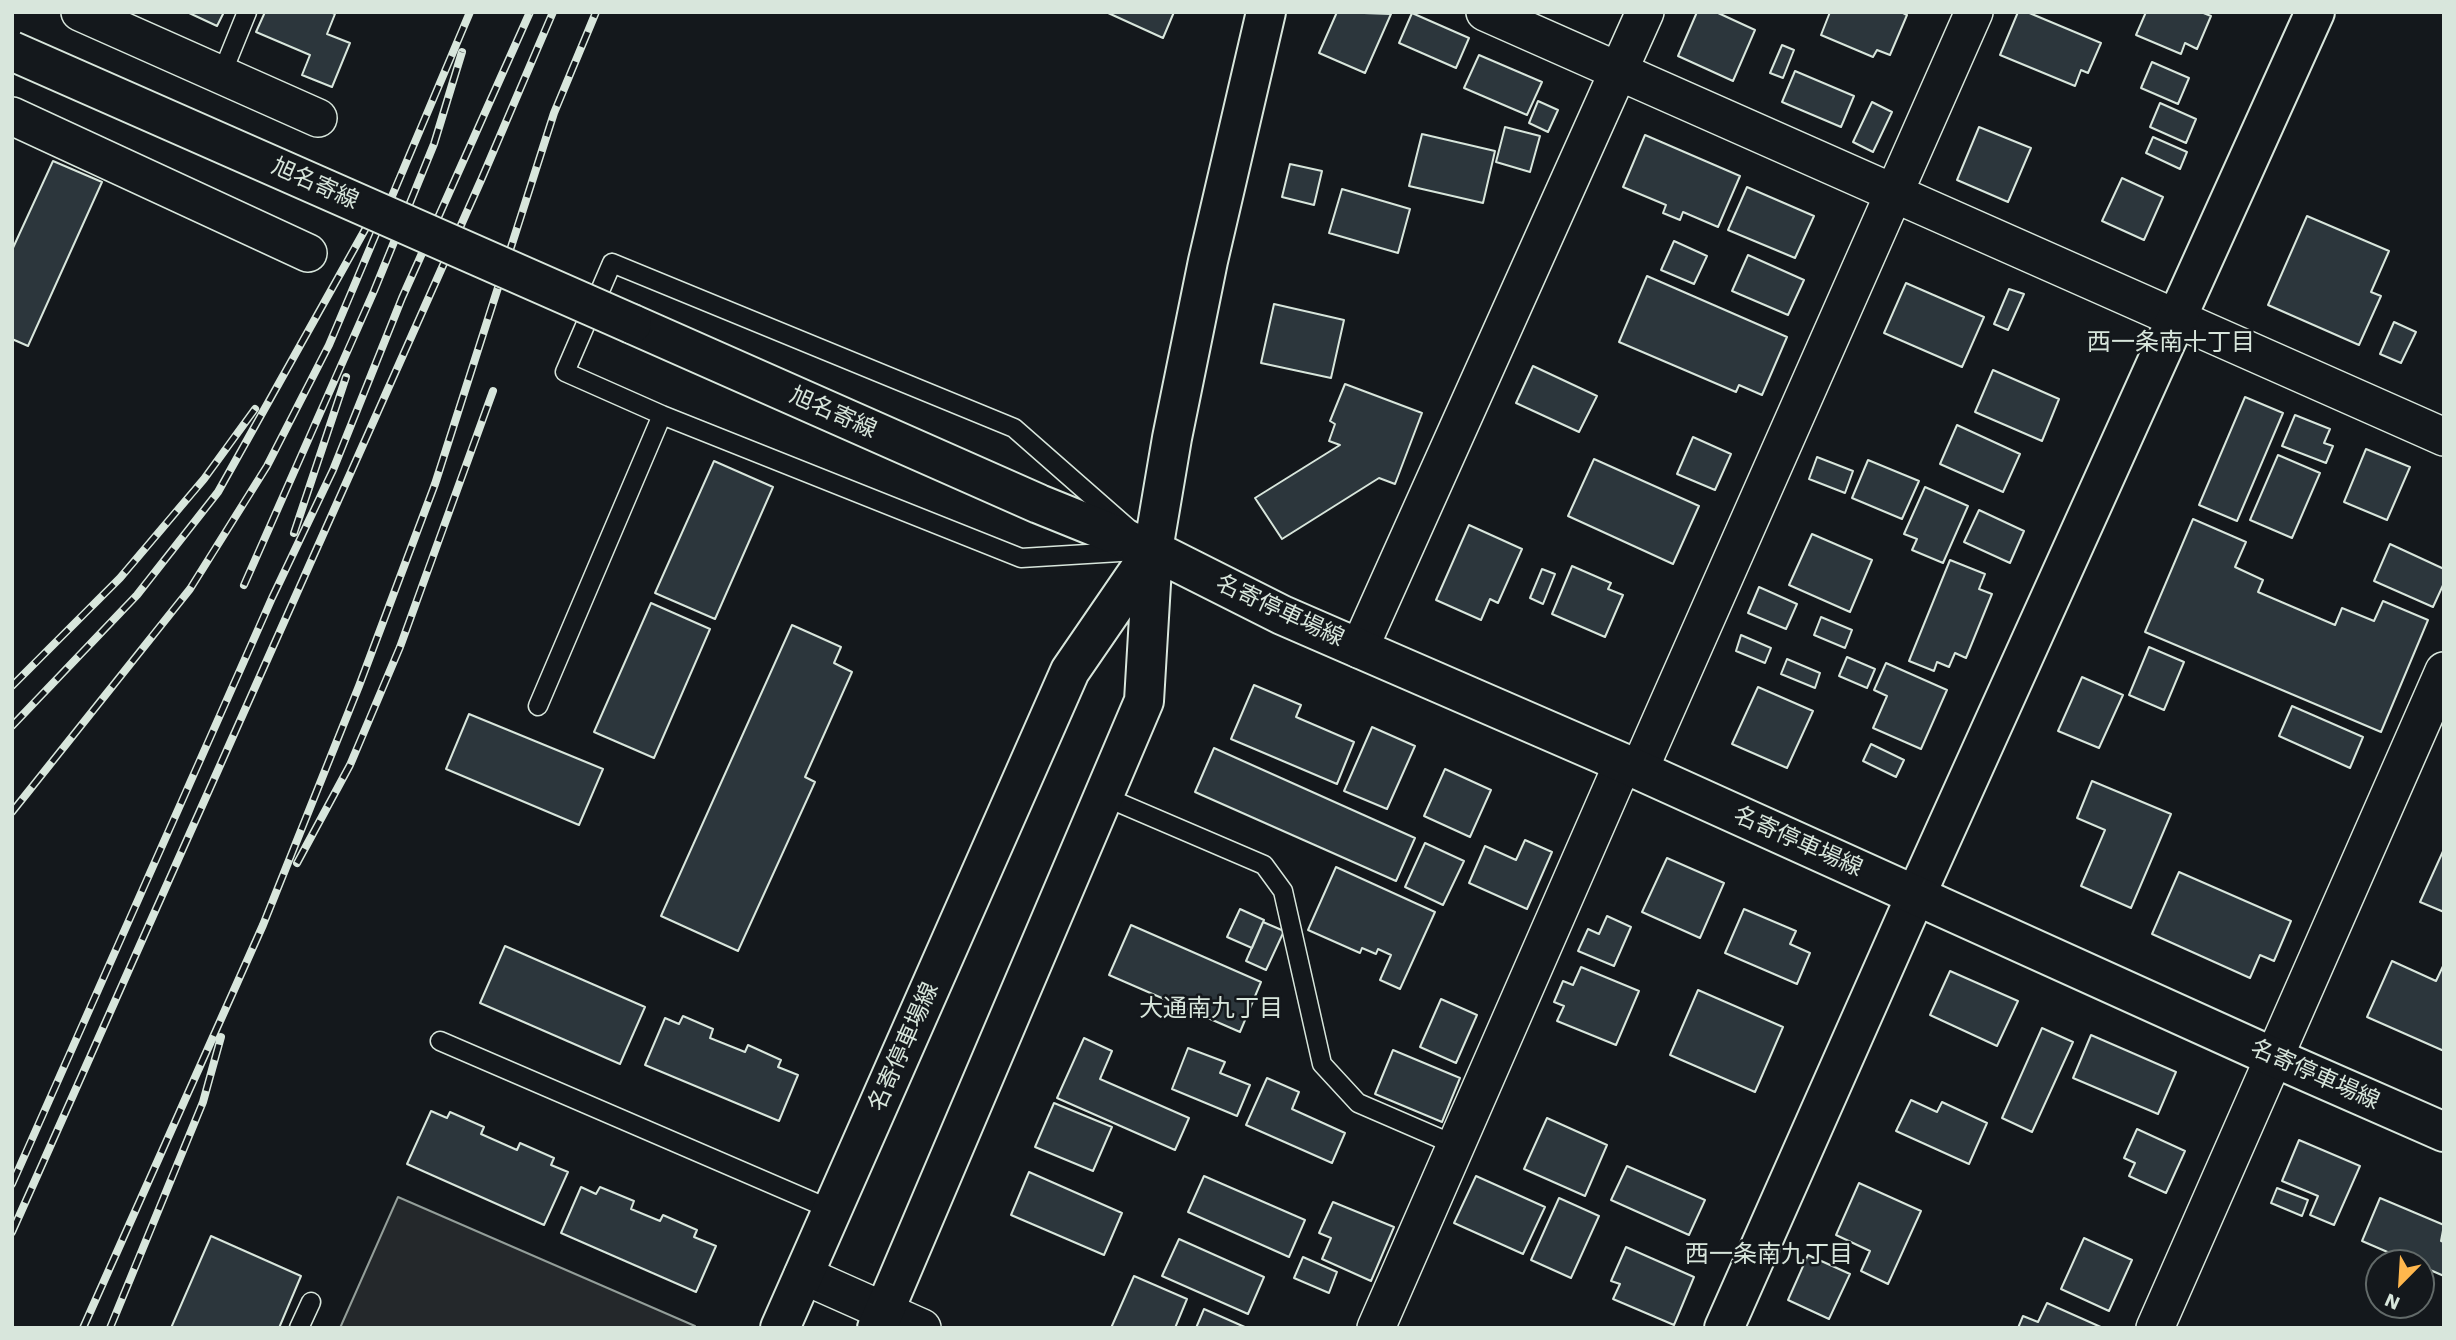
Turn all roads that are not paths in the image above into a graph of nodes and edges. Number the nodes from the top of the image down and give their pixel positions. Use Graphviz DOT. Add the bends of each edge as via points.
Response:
graph roads {
  1 [pos="80,12"];
  2 [pos="247,12"];
  3 [pos="1266,12"];
  4 [pos="1485,12"];
  5 [pos="1645,12"];
  6 [pos="1974,12"];
  7 [pos="2315,12"];
  8 [pos="133,23"];
  9 [pos="12,51"];
  10 [pos="1619,70"];
  11 [pos="221,76"];
  12 [pos="12,116"];
  13 [pos="318,118"];
  14 [pos="1893,194"];
  15 [pos="307,253"];
  16 [pos="2176,318"];
  17 [pos="662,415"];
  18 [pos="2444,437"];
  19 [pos="1153,550"];
  20 [pos="1359,649"];
  21 [pos="2444,671"];
  22 [pos="538,706"];
  23 [pos="1631,766"];
  24 [pos="1103,796"];
  25 [pos="1916,895"];
  26 [pos="440,1041"];
  27 [pos="2273,1057"];
  28 [pos="2444,1132"];
  29 [pos="1455,1145"];
  30 [pos="832,1210"];
  31 [pos="803,1275"];
  32 [pos="311,1302"];
  33 [pos="881,1319"];
  34 [pos="299,1328"];
  35 [pos="780,1328"];
  36 [pos="922,1328"];
  37 [pos="1376,1328"];
  38 [pos="1724,1328"];
  39 [pos="2155,1328"];
  1 -- 8 [label="street"];
  2 -- 11 [label="lane"];
  3 -- 19 [label="main road" via="1208,261"];
  4 -- 10 [label="street"];
  5 -- 10 [label="street"];
  6 -- 14 [label="street"];
  7 -- 16 [label="main road"];
  8 -- 11 [label="street"];
  9 -- 19 [label="main road, 旭名寄線, bridge"];
  10 -- 14 [label="street"];
  10 -- 20 [label="street"];
  11 -- 13 [label="street"];
  12 -- 15 [label="street"];
  14 -- 16 [label="street"];
  14 -- 23 [label="street"];
  16 -- 18 [label="street"];
  16 -- 25 [label="main road"];
  17 -- 19 [label="lane" via="1021,558"];
  17 -- 19 [label="lane" via="565,372 612,263 1014,428"];
  17 -- 22 [label="lane"];
  19 -- 20 [label="main road, 名寄停車場線"];
  19 -- 24 [label="main road" via="1144,701"];
  19 -- 30 [label="main road, 名寄停車場線" via="1070,671"];
  20 -- 23 [label="main road, 名寄停車場線"];
  21 -- 27 [label="street"];
  23 -- 25 [label="main road, 名寄停車場線"];
  23 -- 29 [label="street"];
  24 -- 29 [label="lane" via="1264,865 1283,891 1322,1065 1358,1103"];
  24 -- 33 [label="main road"];
  25 -- 27 [label="main road, 名寄停車場線"];
  25 -- 38 [label="main road"];
  26 -- 30 [label="lane"];
  27 -- 28 [label="main road, 名寄停車場線"];
  27 -- 39 [label="street"];
  29 -- 37 [label="street"];
  30 -- 31 [label="main road, 名寄停車場線"];
  31 -- 33 [label="street"];
  31 -- 35 [label="main road, 名寄停車場線"];
  32 -- 34 [label="lane"];
  33 -- 36 [label="street"];
}
